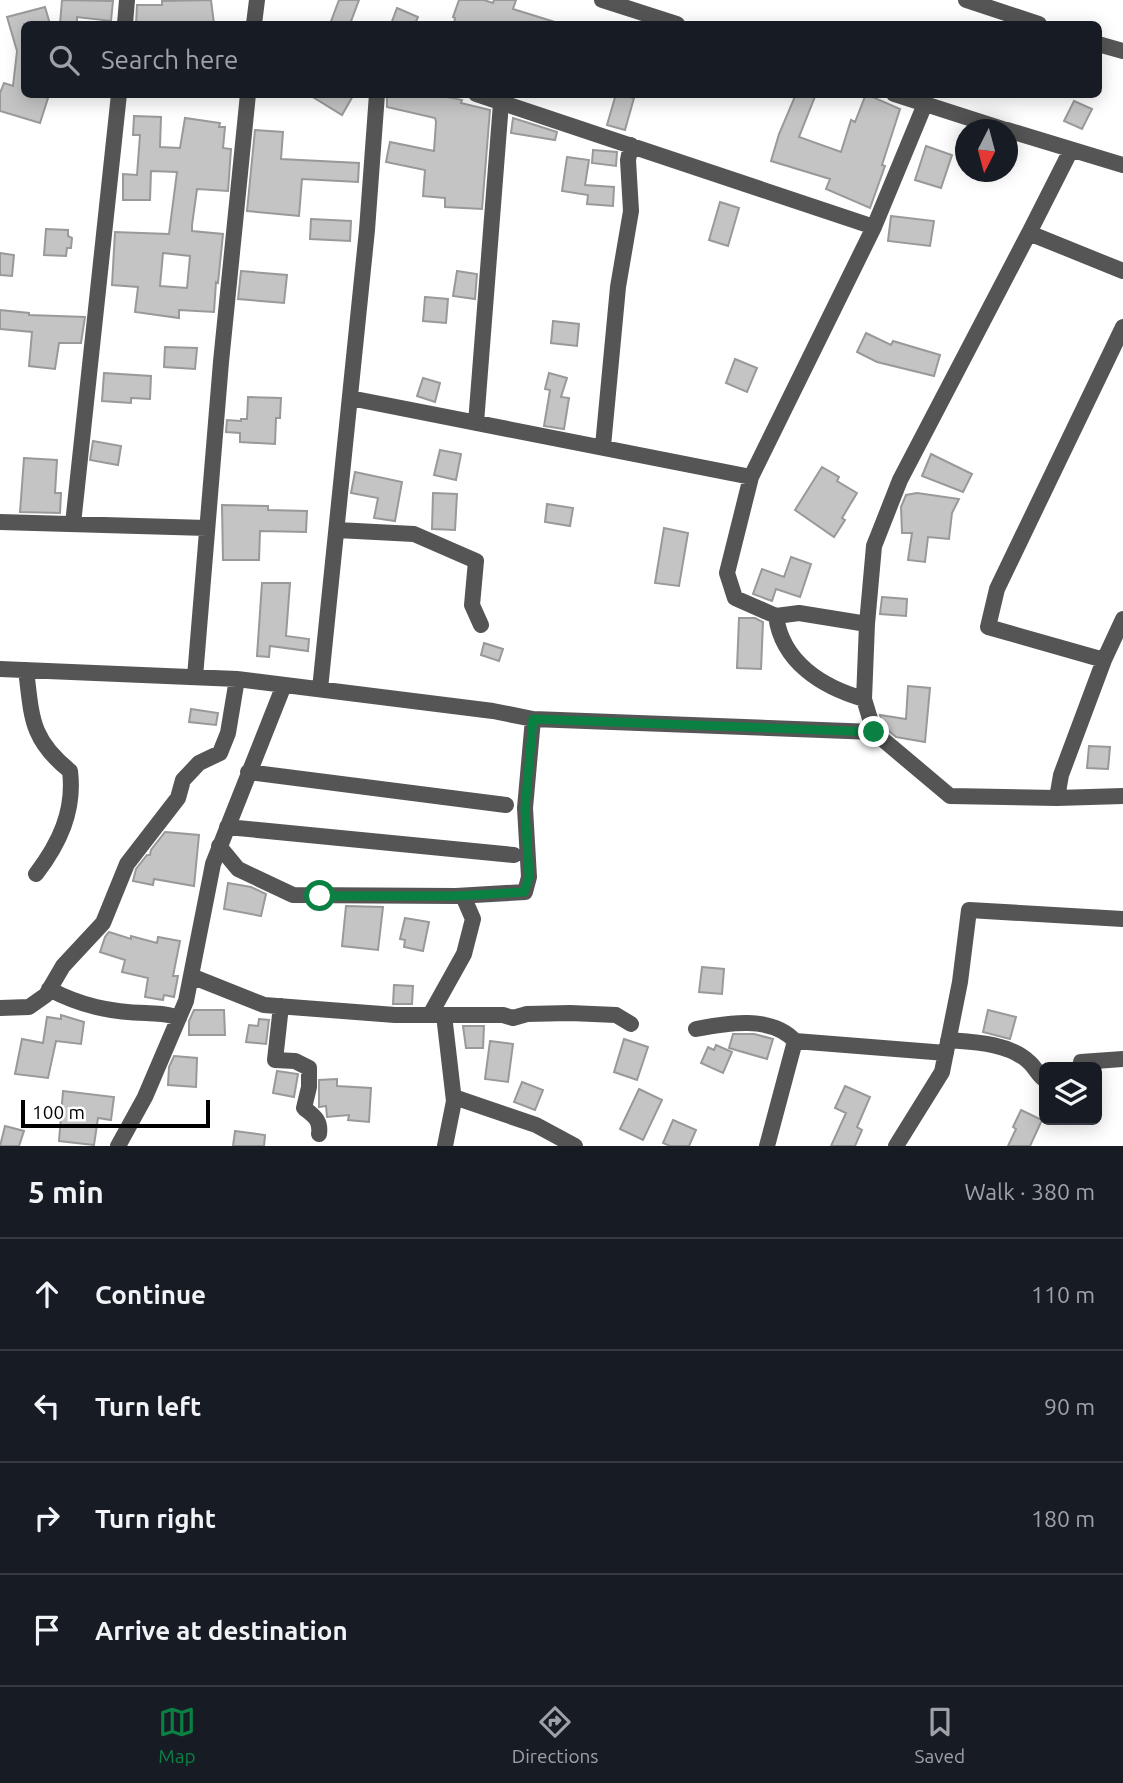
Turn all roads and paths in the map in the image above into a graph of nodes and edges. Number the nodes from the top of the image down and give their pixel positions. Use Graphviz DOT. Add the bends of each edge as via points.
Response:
graph roads {
  1 [pos="127,0"];
  2 [pos="257,0"];
  3 [pos="601,0"];
  4 [pos="966,0"];
  5 [pos="125,21"];
  6 [pos="254,21"];
  7 [pos="668,21"];
  8 [pos="1030,21"];
  9 [pos="1102,45"];
  10 [pos="1123,51"];
  11 [pos="119,98"];
  12 [pos="248,98"];
  13 [pos="377,98"];
  14 [pos="487,98"];
  15 [pos="906,98"];
  16 [pos="501,103"];
  17 [pos="925,104"];
  18 [pos="972,119"];
  19 [pos="1018,133"];
  20 [pos="631,145"];
  21 [pos="1071,150"];
  22 [pos="1123,165"];
  23 [pos="874,227"];
  24 [pos="1029,233"];
  25 [pos="1123,271"];
  26 [pos="1123,327"];
  27 [pos="350,398"];
  28 [pos="475,424"];
  29 [pos="603,446"];
  30 [pos="751,477"];
  31 [pos="0,522"];
  32 [pos="73,524"];
  33 [pos="207,528"];
  34 [pos="337,530"];
  35 [pos="776,616"];
  36 [pos="1123,620"];
  37 [pos="867,624"];
  38 [pos="481,625"];
  39 [pos="1104,660"];
  40 [pos="0,669"];
  41 [pos="26,670"];
  42 [pos="195,677"];
  43 [pos="237,679"];
  44 [pos="284,685"];
  45 [pos="320,689"];
  46 [pos="864,699"];
  47 [pos="533,719"];
  48 [pos="874,732"];
  49 [pos="248,772"];
  50 [pos="1123,796"];
  51 [pos="1057,798"];
  52 [pos="506,805"];
  53 [pos="227,827"];
  54 [pos="219,846"];
  55 [pos="513,855"];
  56 [pos="36,874"];
  57 [pos="463,896"];
  58 [pos="1123,919"];
  59 [pos="191,976"];
  60 [pos="49,989"];
  61 [pos="281,1006"];
  62 [pos="0,1008"];
  63 [pos="437,1015"];
  64 [pos="179,1018"];
  65 [pos="631,1024"];
  66 [pos="696,1029"];
  67 [pos="795,1041"];
  68 [pos="947,1047"];
  69 [pos="1123,1059"];
  70 [pos="1081,1062"];
  71 [pos="1039,1073"];
  72 [pos="454,1097"];
  73 [pos="319,1134"];
  74 [pos="118,1146"];
  75 [pos="445,1146"];
  76 [pos="575,1146"];
  77 [pos="766,1146"];
  78 [pos="896,1146"];
  1 -- 5 [label="street"];
  2 -- 6 [label="street"];
  3 -- 7 [label="street"];
  4 -- 8 [label="street"];
  9 -- 10 [label="street"];
  11 -- 32 [label="street"];
  12 -- 33 [label="street"];
  13 -- 27 [label="street"];
  14 -- 16 [label="street"];
  15 -- 17 [label="street"];
  16 -- 20 [label="street"];
  16 -- 28 [label="street"];
  17 -- 18 [label="street"];
  17 -- 23 [label="street"];
  19 -- 21 [label="street"];
  20 -- 23 [label="street"];
  20 -- 29 [label="street" via="631,211 618,287"];
  21 -- 22 [label="street"];
  21 -- 24 [label="street"];
  23 -- 30 [label="street"];
  24 -- 25 [label="street"];
  24 -- 37 [label="street" via="900,481 874,546"];
  26 -- 39 [label="street" via="997,589 988,627"];
  27 -- 28 [label="street"];
  27 -- 34 [label="street"];
  28 -- 29 [label="street"];
  29 -- 30 [label="street"];
  30 -- 35 [label="street" via="727,573 735,598"];
  31 -- 32 [label="street"];
  32 -- 33 [label="street"];
  33 -- 42 [label="street"];
  34 -- 38 [label="street" via="414,534 476,561 472,605"];
  34 -- 45 [label="street"];
  35 -- 37 [label="street" via="799,613"];
  35 -- 46 [label="street" via="787,651 810,673"];
  36 -- 39 [label="street"];
  37 -- 46 [label="street"];
  39 -- 51 [label="street" via="1061,775"];
  40 -- 41 [label="street"];
  41 -- 42 [label="street"];
  41 -- 56 [label="street" via="31,716 41,742 70,771 72,784 62,834"];
  42 -- 43 [label="street"];
  43 -- 44 [label="street"];
  43 -- 60 [label="street" via="220,753 199,763 183,780 178,797 127,864 103,923 63,965"];
  44 -- 45 [label="street"];
  44 -- 49 [label="street"];
  45 -- 47 [label="street"];
  46 -- 48 [label="street"];
  47 -- 48 [label="street"];
  47 -- 57 [label="street" via="525,808 529,877 524,892"];
  48 -- 51 [label="street" via="950,796"];
  49 -- 52 [label="street"];
  49 -- 53 [label="street"];
  50 -- 51 [label="street"];
  53 -- 54 [label="street"];
  53 -- 55 [label="street"];
  54 -- 57 [label="street" via="238,869 293,895"];
  54 -- 59 [label="street"];
  57 -- 63 [label="street" via="473,919 464,954"];
  58 -- 68 [label="street" via="969,910"];
  59 -- 61 [label="street" via="264,1005"];
  59 -- 64 [label="street"];
  60 -- 62 [label="street" via="29,1007"];
  60 -- 64 [label="street" via="96,1008 167,1013"];
  61 -- 63 [label="street"];
  61 -- 73 [label="street" via="275,1060 295,1061 309,1068 304,1108 316,1118"];
  63 -- 65 [label="street" via="615,1015"];
  63 -- 72 [label="street"];
  64 -- 74 [label="street"];
  66 -- 67 [label="street" via="729,1022 765,1026 785,1030"];
  67 -- 68 [label="street"];
  67 -- 77 [label="street"];
  68 -- 71 [label="street" via="974,1042 1018,1054"];
  68 -- 78 [label="street" via="942,1072"];
  69 -- 70 [label="street"];
  72 -- 75 [label="street"];
  72 -- 76 [label="street" via="536,1125"];
}
